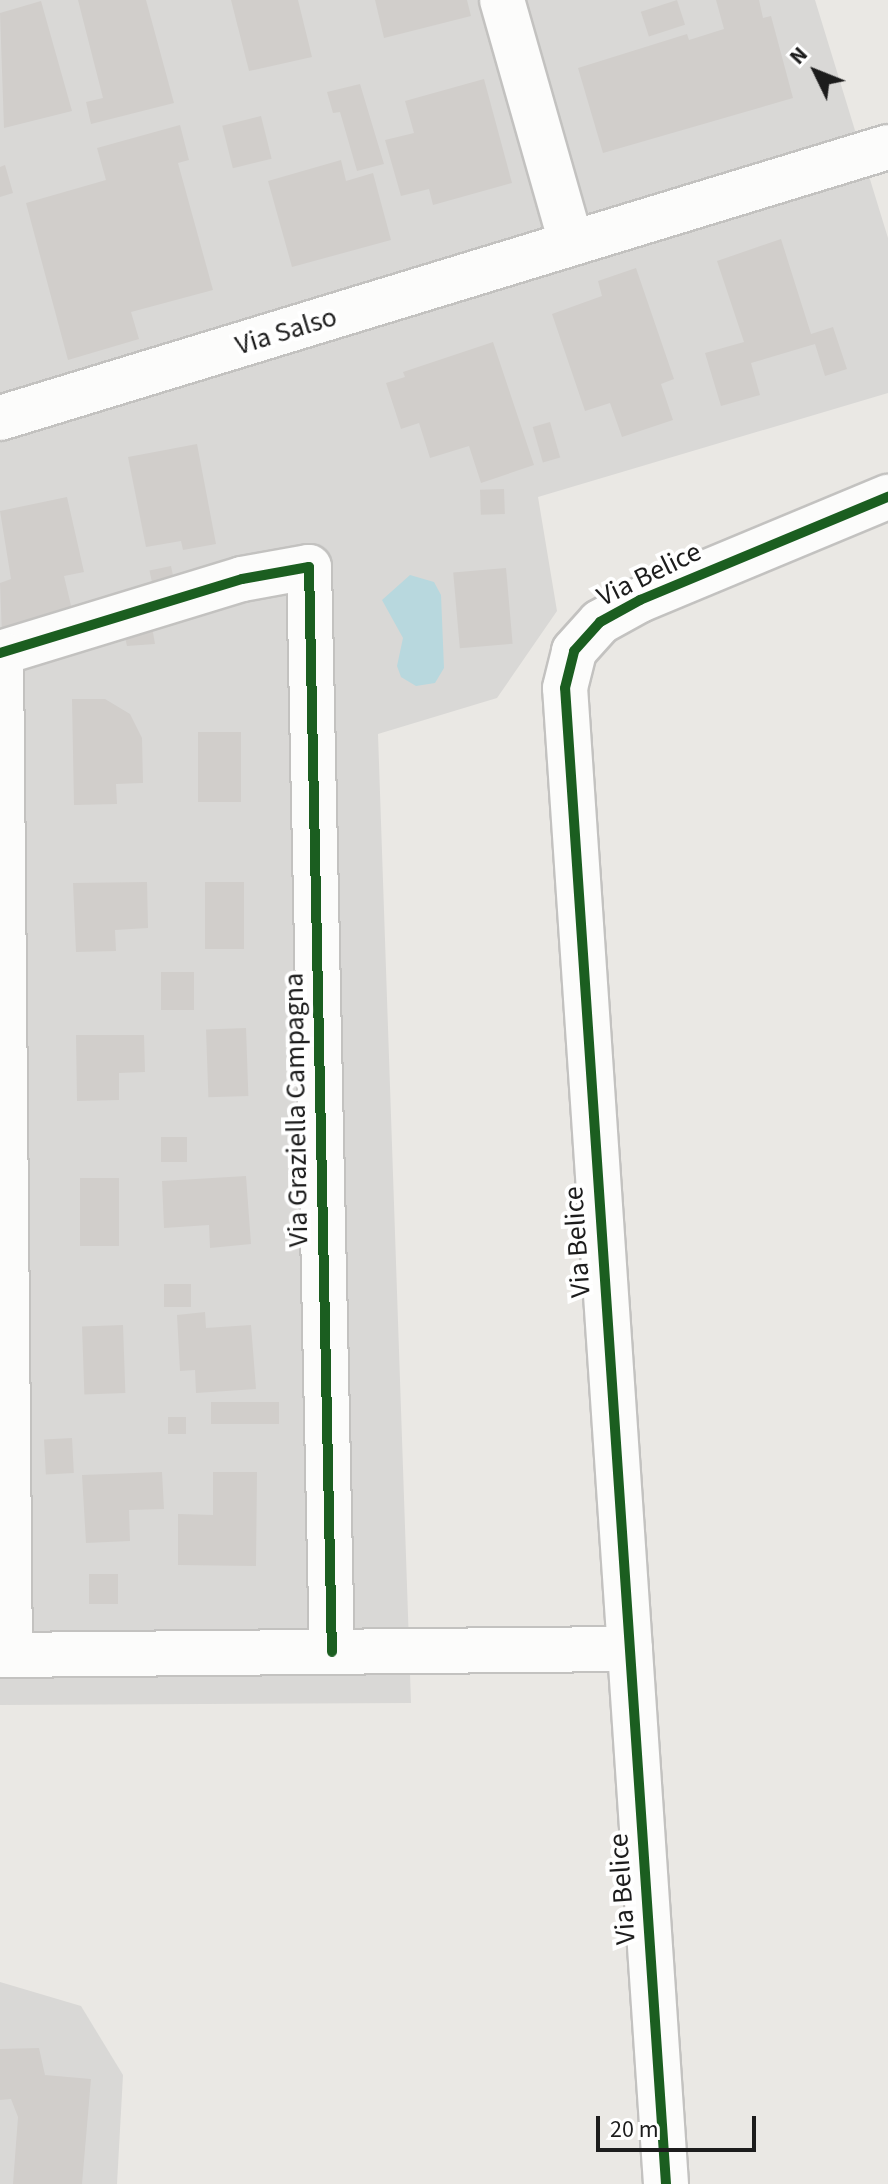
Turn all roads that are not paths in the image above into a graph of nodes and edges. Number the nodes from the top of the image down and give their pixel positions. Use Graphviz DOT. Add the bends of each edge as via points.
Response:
graph roads {
  1 [pos="502,0"];
  2 [pos="888,147"];
  3 [pos="571,243"];
  4 [pos="0,418"];
  5 [pos="888,497"];
  6 [pos="0,653"];
  7 [pos="630,1649"];
  8 [pos="332,1652"];
  9 [pos="5,1655"];
  10 [pos="666,2184"];
  1 -- 3 [label="street"];
  2 -- 3 [label="street, Via Salso"];
  3 -- 4 [label="street, Via Salso"];
  5 -- 7 [label="street, Via Belice" via="640,600 600,622 574,651 565,688"];
  6 -- 8 [label="street, Via Graziella Campagna" via="242,579 309,567"];
  6 -- 9 [label="street"];
  7 -- 8 [label="street"];
  7 -- 10 [label="street, Via Belice"];
  8 -- 9 [label="street"];
}
